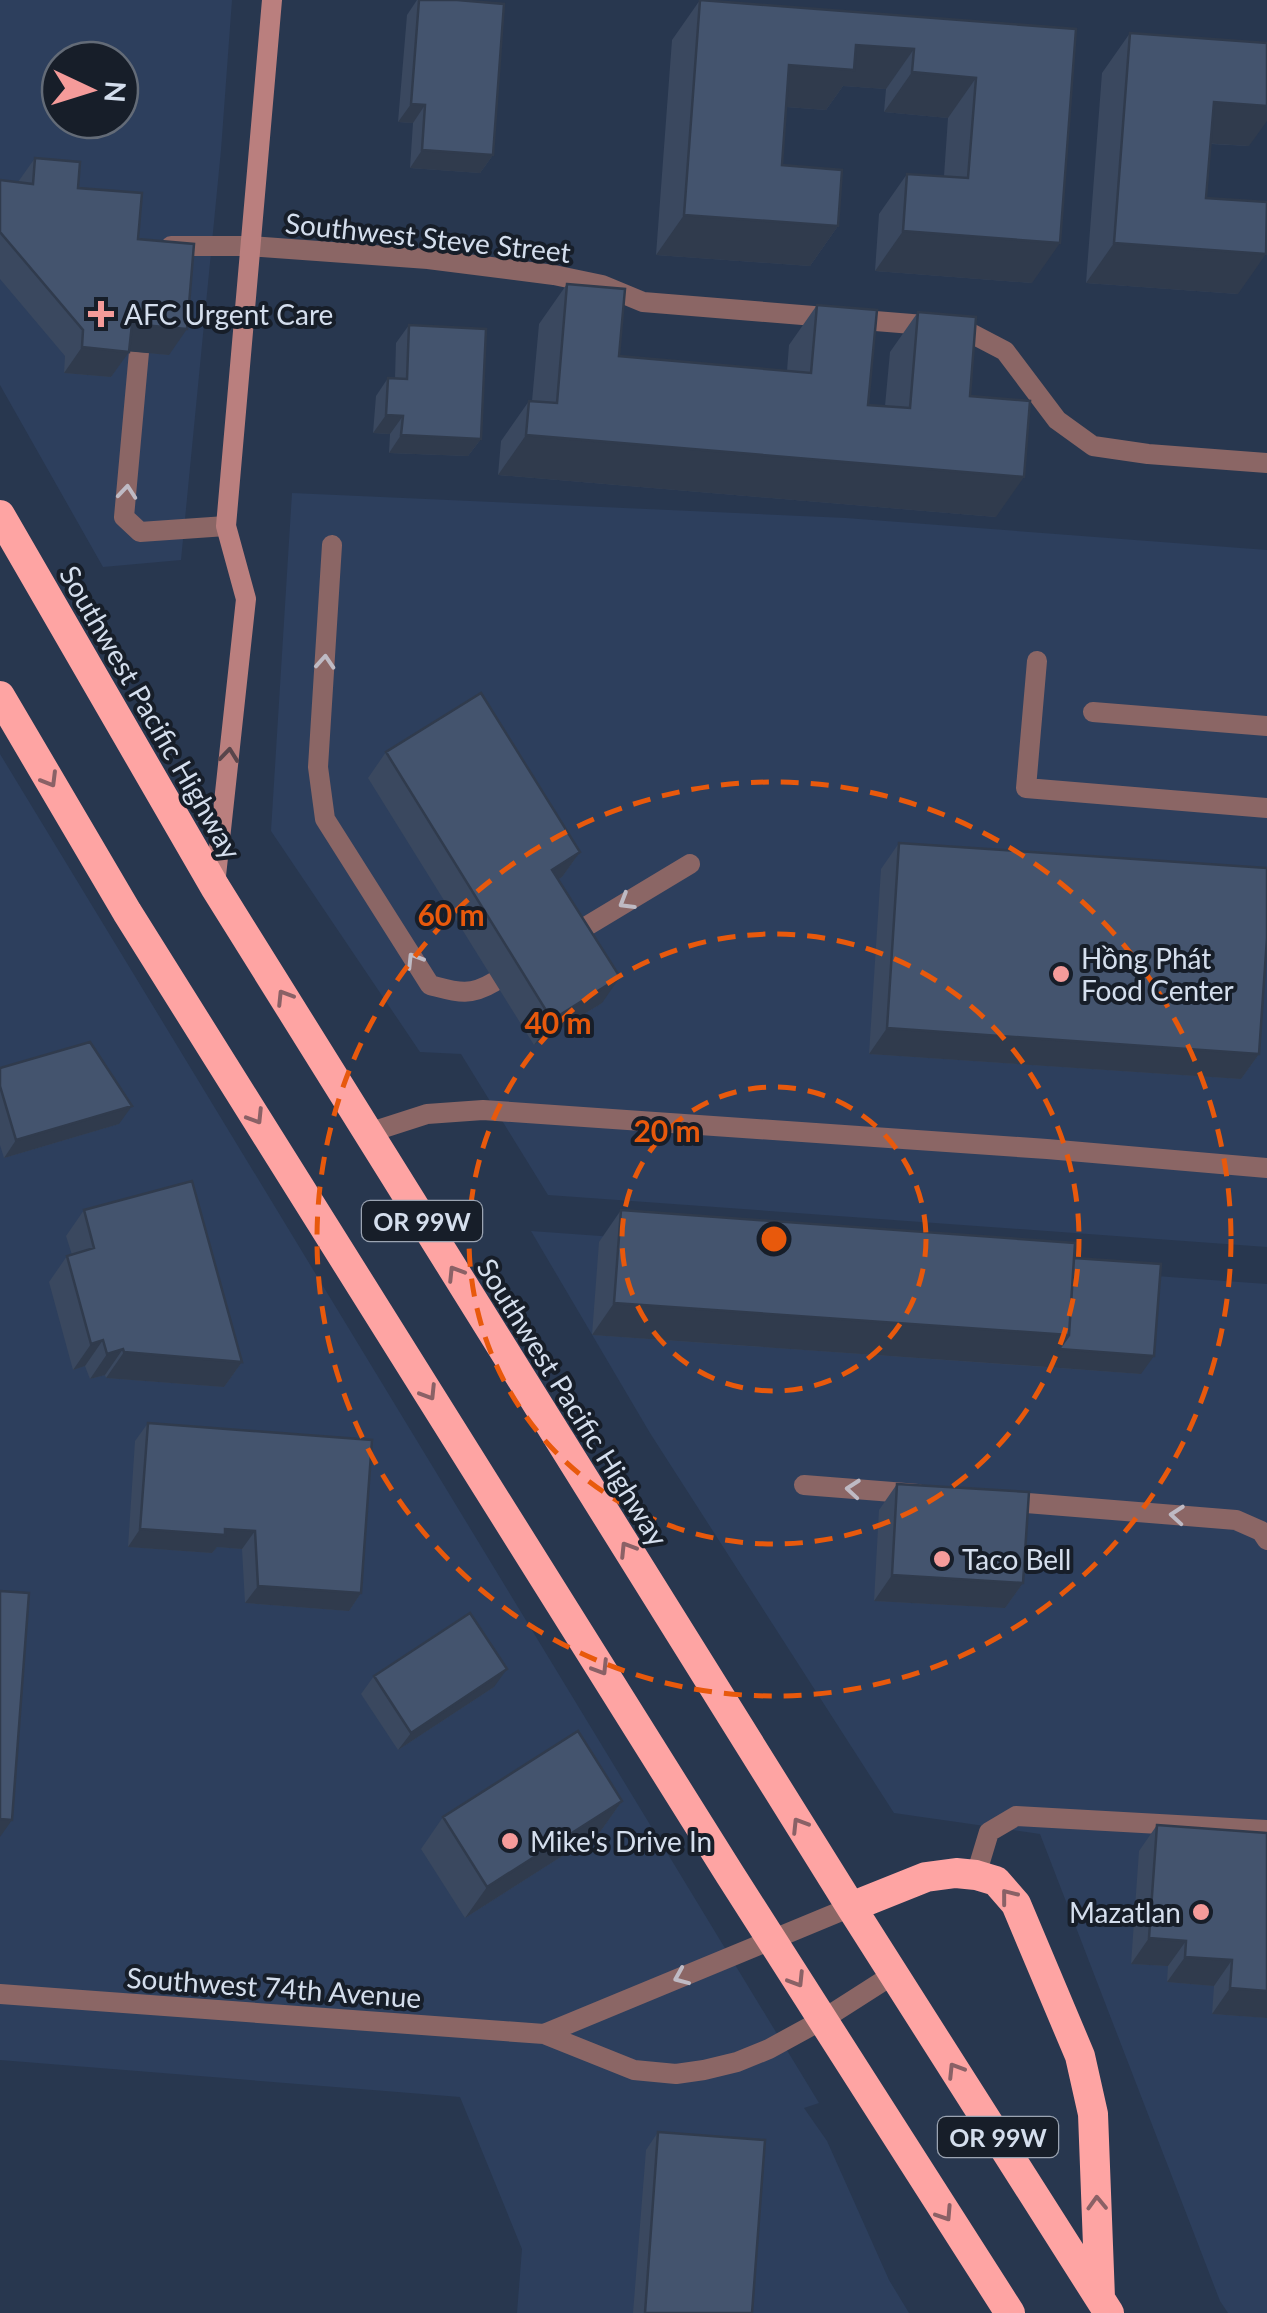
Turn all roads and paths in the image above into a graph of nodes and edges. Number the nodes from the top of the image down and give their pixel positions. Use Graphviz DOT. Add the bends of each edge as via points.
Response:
graph roads {
  1 [pos="272,0"];
  2 [pos="248,246"];
  3 [pos="148,255"];
  4 [pos="139,352"];
  5 [pos="1267,464"];
  6 [pos="0,515"];
  7 [pos="226,526"];
  8 [pos="332,545"];
  9 [pos="1037,661"];
  10 [pos="0,696"];
  11 [pos="1093,712"];
  12 [pos="1267,726"];
  13 [pos="1267,808"];
  14 [pos="690,864"];
  15 [pos="215,887"];
  16 [pos="563,940"];
  17 [pos="494,982"];
  18 [pos="368,1133"];
  19 [pos="1267,1168"];
  20 [pos="804,1485"];
  21 [pos="942,1496"];
  22 [pos="981,1499"];
  23 [pos="1267,1540"];
  24 [pos="1267,1830"];
  25 [pos="976,1874"];
  26 [pos="851,1907"];
  27 [pos="772,1940"];
  28 [pos="894,1974"];
  29 [pos="0,1994"];
  30 [pos="822,2020"];
  31 [pos="544,2034"];
  32 [pos="1105,2307"];
  33 [pos="1010,2313"];
  1 -- 2 [label="street"];
  2 -- 3 [label="street, Southwest Steve Street" via="156,246"];
  2 -- 5 [label="street, Southwest Steve Street" via="554,275 643,302 961,328 1005,351 1057,420 1092,446"];
  2 -- 7 [label="street"];
  7 -- 4 [label="street, one-way" via="140,532 124,517"];
  6 -- 15 [label="highway, Southwest Pacific Highway / OR 99W"];
  15 -- 7 [label="street, one-way" via="246,600"];
  17 -- 8 [label="street, one-way" via="480,991 430,985 325,819 318,766"];
  9 -- 13 [label="street" via="1026,788"];
  10 -- 27 [label="highway, OR 99W, one-way" via="127,912"];
  11 -- 12 [label="street"];
  14 -- 16 [label="street, one-way"];
  18 -- 15 [label="highway, Southwest Pacific Highway / OR 99W, one-way"];
  18 -- 19 [label="street" via="427,1114 483,1110"];
  26 -- 18 [label="highway, Southwest Pacific Highway / OR 99W, one-way"];
  21 -- 20 [label="street, one-way"];
  23 -- 22 [label="street, one-way" via="1236,1520"];
  24 -- 25 [label="street" via="1016,1816 989,1832"];
  25 -- 26 [label="highway" via="926,1876"];
  32 -- 25 [label="highway, one-way" via="1093,2114 1080,2056 1016,1904 996,1881"];
  26 -- 27 [label="street, Southwest 74th Avenue"];
  26 -- 28 [label="highway, Southwest Pacific Highway / OR 99W"];
  27 -- 30 [label="highway, OR 99W, one-way"];
  27 -- 31 [label="street, Southwest 74th Avenue, one-way"];
  28 -- 30 [label="street, Southwest 74th Avenue"];
  32 -- 28 [label="highway, Southwest Pacific Highway / OR 99W, one-way"];
  29 -- 31 [label="street, Southwest 74th Avenue"];
  30 -- 31 [label="street, Southwest 74th Avenue" via="738,2062 676,2074 634,2070"];
  30 -- 33 [label="highway, OR 99W, one-way"];
}
